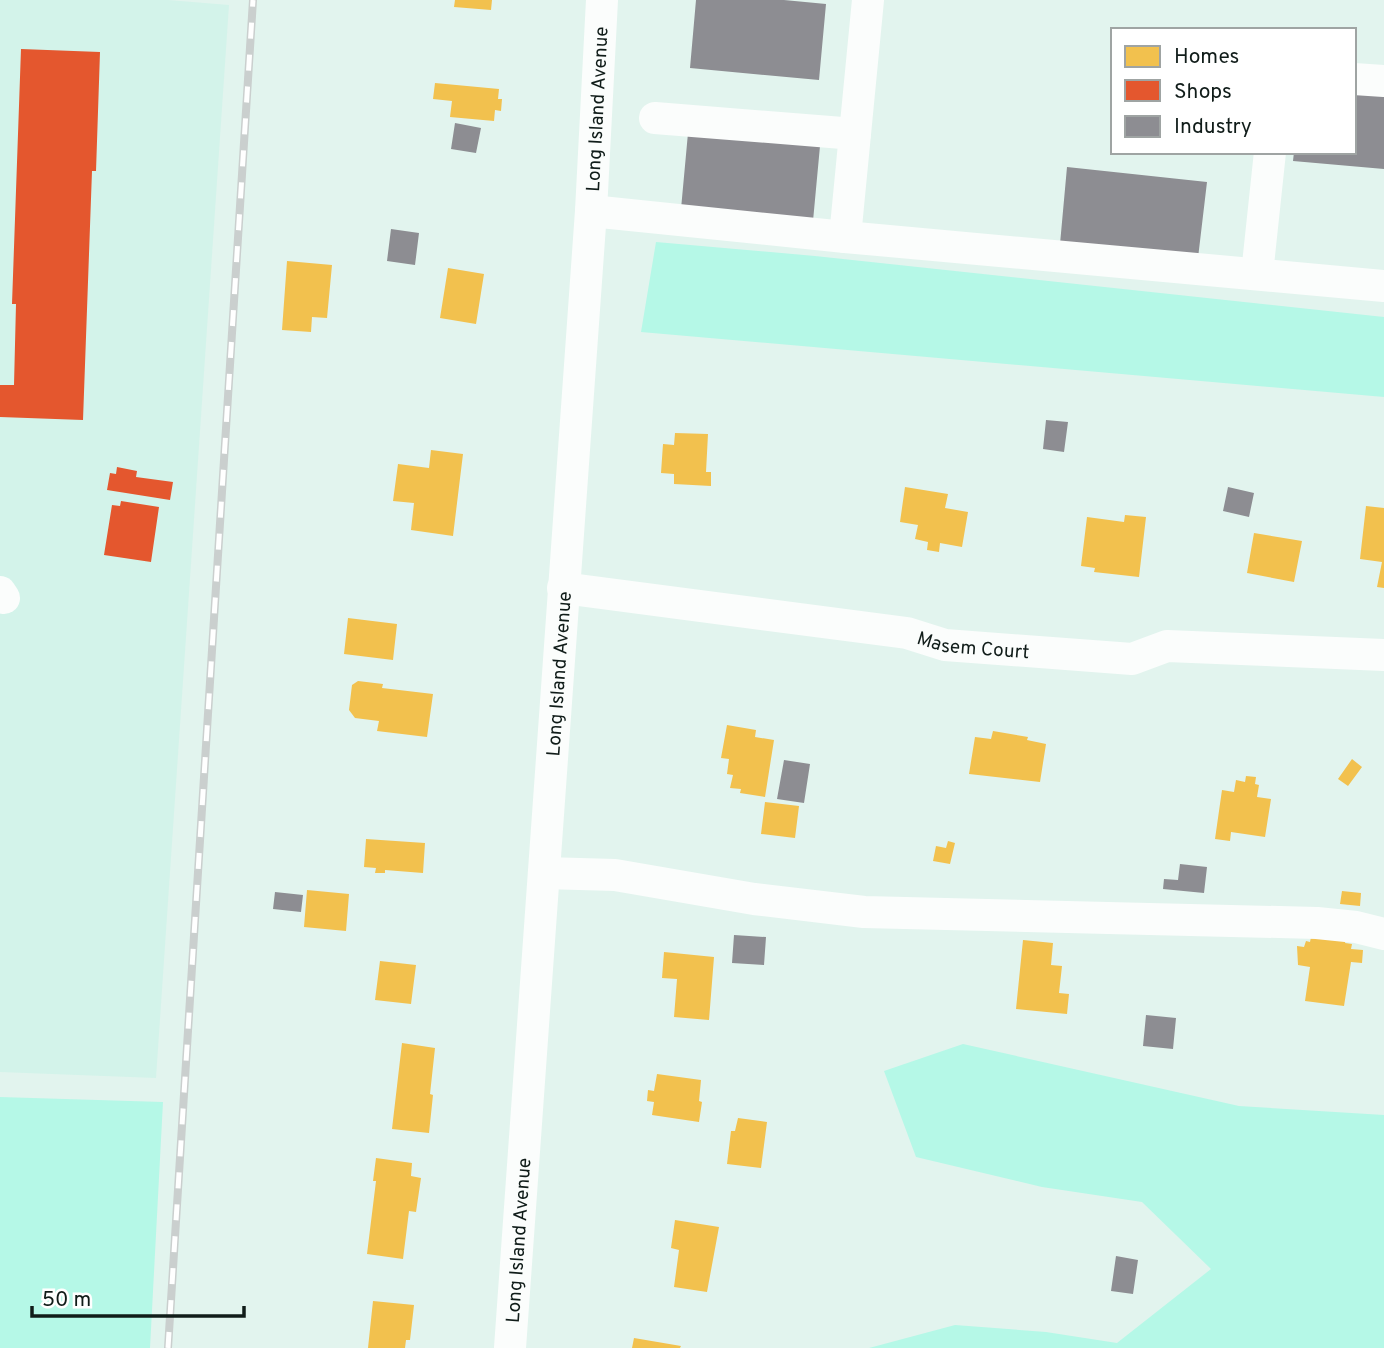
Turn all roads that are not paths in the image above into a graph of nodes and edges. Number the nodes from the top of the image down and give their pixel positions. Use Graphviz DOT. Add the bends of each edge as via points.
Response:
graph roads {
  1 [pos="602,0"];
  2 [pos="868,0"];
  3 [pos="1356,79"];
  4 [pos="1384,82"];
  5 [pos="655,118"];
  6 [pos="855,134"];
  7 [pos="1270,154"];
  8 [pos="591,211"];
  9 [pos="845,237"];
  10 [pos="1257,274"];
  11 [pos="1384,286"];
  12 [pos="563,588"];
  13 [pos="1384,655"];
  14 [pos="544,873"];
  15 [pos="1384,934"];
  16 [pos="510,1348"];
  1 -- 8 [label="street, Long Island Avenue"];
  2 -- 6 [label="street"];
  3 -- 4 [label="street"];
  5 -- 6 [label="street"];
  6 -- 9 [label="street"];
  7 -- 10 [label="street"];
  8 -- 9 [label="street"];
  8 -- 12 [label="street, Long Island Avenue"];
  9 -- 10 [label="street"];
  10 -- 11 [label="street"];
  12 -- 13 [label="street, Masem Court" via="907,633 945,645 1132,659 1167,646"];
  12 -- 14 [label="street, Long Island Avenue"];
  14 -- 15 [label="street" via="615,875 754,900 864,912 1317,923"];
  14 -- 16 [label="street, Long Island Avenue"];
}
